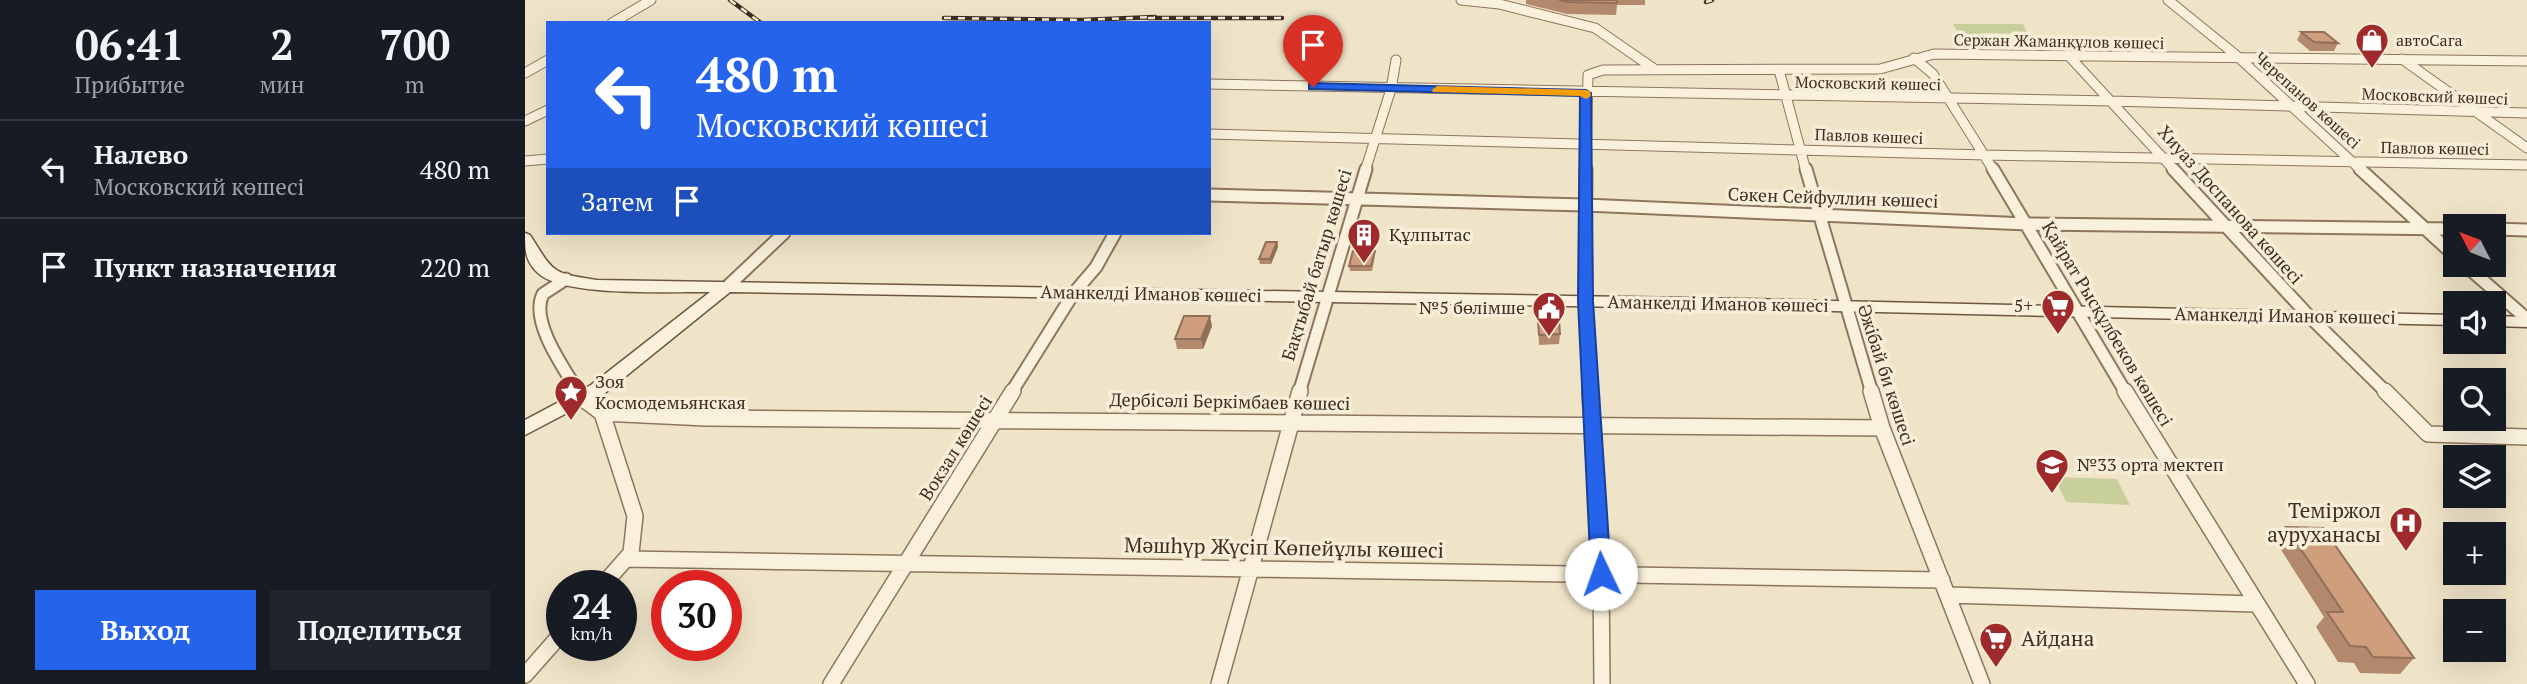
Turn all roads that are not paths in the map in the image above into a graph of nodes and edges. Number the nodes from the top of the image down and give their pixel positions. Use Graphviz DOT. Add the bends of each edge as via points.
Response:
graph roads {
  1 [pos="651,0"];
  2 [pos="1461,0"];
  3 [pos="2168,0"];
  4 [pos="615,21"];
  5 [pos="2069,55"];
  6 [pos="2237,56"];
  7 [pos="1914,58"];
  8 [pos="2402,59"];
  9 [pos="1396,60"];
  10 [pos="546,61"];
  11 [pos="2527,61"];
  12 [pos="1653,68"];
  13 [pos="1779,70"];
  14 [pos="1594,72"];
  15 [pos="525,73"];
  16 [pos="1211,84"];
  17 [pos="1391,89"];
  18 [pos="1586,93"];
  19 [pos="1787,96"];
  20 [pos="1950,98"];
  21 [pos="2112,101"];
  22 [pos="2289,105"];
  23 [pos="546,111"];
  24 [pos="2476,112"];
  25 [pos="2527,113"];
  26 [pos="525,121"];
  27 [pos="1211,134"];
  28 [pos="1376,138"];
  29 [pos="1585,143"];
  30 [pos="2527,148"];
  31 [pos="1801,149"];
  32 [pos="1986,155"];
  33 [pos="2164,158"];
  34 [pos="546,159"];
  35 [pos="525,161"];
  36 [pos="2352,161"];
  37 [pos="2527,166"];
  38 [pos="1211,195"];
  39 [pos="1356,199"];
  40 [pos="1585,205"];
  41 [pos="1818,214"];
  42 [pos="2027,224"];
  43 [pos="2225,227"];
  44 [pos="2424,228"];
  45 [pos="2443,229"];
  46 [pos="2506,229"];
  47 [pos="2527,229"];
  48 [pos="782,235"];
  49 [pos="1114,235"];
  50 [pos="525,238"];
  51 [pos="2443,245"];
  52 [pos="2478,277"];
  53 [pos="566,279"];
  54 [pos="728,286"];
  55 [pos="1073,293"];
  56 [pos="1326,296"];
  57 [pos="1585,301"];
  58 [pos="1845,306"];
  59 [pos="2076,312"];
  60 [pos="2308,315"];
  61 [pos="2443,320"];
  62 [pos="2506,321"];
  63 [pos="2527,321"];
  64 [pos="583,399"];
  65 [pos="602,413"];
  66 [pos="997,419"];
  67 [pos="1291,423"];
  68 [pos="1593,424"];
  69 [pos="525,428"];
  70 [pos="1882,428"];
  71 [pos="2527,437"];
  72 [pos="626,559"];
  73 [pos="907,562"];
  74 [pos="1251,569"];
  75 [pos="616,570"];
  76 [pos="1601,574"];
  77 [pos="1945,587"];
  78 [pos="2255,604"];
  79 [pos="546,651"];
  80 [pos="525,675"];
  81 [pos="831,684"];
  82 [pos="1219,684"];
  83 [pos="1602,684"];
  84 [pos="1982,684"];
  85 [pos="2307,684"];
  1 -- 4 [label="street"];
  2 -- 12 [label="street" via="1506,5 1595,28"];
  3 -- 6 [label="street, Черепанов көшесі"];
  5 -- 6 [label="street, Сержан Жаманқұлов көшесі"];
  5 -- 7 [label="street, Сержан Жаманқұлов көшесі" via="1934,54"];
  5 -- 21 [label="street, Хиуаз Доспанова көшесі"];
  6 -- 8 [label="street, Сержан Жаманқұлов көшесі"];
  6 -- 22 [label="street, Черепанов көшесі"];
  7 -- 13 [label="street, Сержан Жаманқұлов көшесі" via="1879,69"];
  7 -- 20 [label="street, Қайрат Рысқұлбеков көшесі"];
  8 -- 11 [label="street, Сержан Жаманқұлов көшесі"];
  8 -- 24 [label="street"];
  9 -- 17 [label="street, Бақтыбай батыр көшесі"];
  10 -- 15 [label="street"];
  12 -- 13 [label="street, Сержан Жаманқұлов көшесі"];
  12 -- 14 [label="street, Сержан Жаманқұлов көшесі"];
  13 -- 19 [label="street, Әжібай би көшесі"];
  14 -- 18 [label="street" via="1588,75"];
  16 -- 17 [label="street, Московский көшесі"];
  17 -- 18 [label="street, Московский көшесі"];
  17 -- 28 [label="street, Бақтыбай батыр көшесі"];
  18 -- 19 [label="street, Московский көшесі"];
  18 -- 29 [label="street"];
  19 -- 20 [label="street, Московский көшесі"];
  19 -- 31 [label="street, Әжібай би көшесі"];
  20 -- 21 [label="street, Московский көшесі"];
  20 -- 32 [label="street, Қайрат Рысқұлбеков көшесі"];
  21 -- 22 [label="street, Московский көшесі"];
  21 -- 33 [label="street, Хиуаз Доспанова көшесі"];
  22 -- 24 [label="street, Московский көшесі"];
  22 -- 36 [label="street, Черепанов көшесі"];
  23 -- 26 [label="street"];
  24 -- 25 [label="street, Московский көшесі"];
  24 -- 30 [label="street"];
  27 -- 28 [label="street, Павлов көшесі"];
  28 -- 29 [label="street, Павлов көшесі"];
  28 -- 39 [label="street, Бақтыбай батыр көшесі"];
  29 -- 31 [label="street, Павлов көшесі"];
  29 -- 40 [label="street"];
  31 -- 32 [label="street, Павлов көшесі"];
  31 -- 41 [label="street, Әжібай би көшесі"];
  32 -- 33 [label="street, Павлов көшесі"];
  32 -- 42 [label="street, Қайрат Рысқұлбеков көшесі"];
  33 -- 36 [label="street, Павлов көшесі"];
  33 -- 43 [label="street, Хиуаз Доспанова көшесі"];
  34 -- 35 [label="street"];
  36 -- 37 [label="street, Павлов көшесі"];
  36 -- 44 [label="street, Черепанов көшесі"];
  38 -- 39 [label="street, Сәкен Сейфуллин көшесі"];
  39 -- 40 [label="street, Сәкен Сейфуллин көшесі"];
  39 -- 56 [label="street, Бақтыбай батыр көшесі"];
  40 -- 41 [label="street, Сәкен Сейфуллин көшесі"];
  40 -- 57 [label="street"];
  41 -- 42 [label="street, Сәкен Сейфуллин көшесі"];
  41 -- 58 [label="street, Әжібай би көшесі"];
  42 -- 43 [label="street, Сәкен Сейфуллин көшесі"];
  42 -- 59 [label="street, Қайрат Рысқұлбеков көшесі"];
  43 -- 44 [label="street, Сәкен Сейфуллин көшесі"];
  43 -- 60 [label="street, Хиуаз Доспанова көшесі"];
  44 -- 45 [label="street, Сәкен Сейфуллин көшесі"];
  44 -- 51 [label="street, Черепанов көшесі"];
  46 -- 47 [label="street"];
  48 -- 54 [label="street"];
  49 -- 55 [label="street, Вокзал көшесі" via="1096,267"];
  50 -- 53 [label="main road, Аманкелді Иманов көшесі" via="535,262 550,277"];
  52 -- 63 [label="street"];
  53 -- 54 [label="main road, Аманкелді Иманов көшесі" via="597,285"];
  53 -- 64 [label="street" via="543,294 539,311 553,351"];
  54 -- 55 [label="main road, Аманкелді Иманов көшесі"];
  54 -- 64 [label="main road"];
  55 -- 56 [label="main road, Аманкелді Иманов көшесі"];
  55 -- 66 [label="street, Вокзал көшесі"];
  56 -- 57 [label="main road, Аманкелді Иманов көшесі"];
  56 -- 67 [label="street, Бақтыбай батыр көшесі"];
  57 -- 58 [label="main road, Аманкелді Иманов көшесі"];
  57 -- 68 [label="street"];
  58 -- 59 [label="main road, Аманкелді Иманов көшесі"];
  58 -- 70 [label="street, Әжібай би көшесі"];
  59 -- 60 [label="main road, Аманкелді Иманов көшесі"];
  59 -- 78 [label="street, Қайрат Рысқұлбеков көшесі"];
  60 -- 61 [label="main road, Аманкелді Иманов көшесі"];
  60 -- 71 [label="street, Хиуаз Доспанова көшесі" via="2428,434"];
  62 -- 63 [label="main road"];
  64 -- 65 [label="street"];
  64 -- 69 [label="main road"];
  65 -- 66 [label="street, Дербісәлі Беркімбаев көшесі"];
  65 -- 72 [label="street" via="635,516 631,553"];
  66 -- 67 [label="street, Дербісәлі Беркімбаев көшесі"];
  66 -- 73 [label="street, Вокзал көшесі"];
  67 -- 68 [label="street, Дербісәлі Беркімбаев көшесі"];
  67 -- 74 [label="street, Бақтыбай батыр көшесі"];
  68 -- 70 [label="street, Дербісәлі Беркімбаев көшесі"];
  68 -- 76 [label="street"];
  70 -- 77 [label="street, Әжібай би көшесі"];
  72 -- 73 [label="street, Мәшһүр Жүсіп Көпейұлы көшесі"];
  72 -- 75 [label="street"];
  73 -- 74 [label="street, Мәшһүр Жүсіп Көпейұлы көшесі"];
  73 -- 81 [label="street, Вокзал көшесі"];
  74 -- 76 [label="street, Мәшһүр Жүсіп Көпейұлы көшесі"];
  74 -- 82 [label="street, Бақтыбай батыр көшесі"];
  76 -- 77 [label="street, Мәшһүр Жүсіп Көпейұлы көшесі"];
  76 -- 83 [label="street"];
  77 -- 78 [label="street, Мәшһүр Жүсіп Көпейұлы көшесі"];
  77 -- 84 [label="street, Әжібай би көшесі"];
  78 -- 85 [label="street, Қайрат Рысқұлбеков көшесі"];
  79 -- 80 [label="street"];
}
